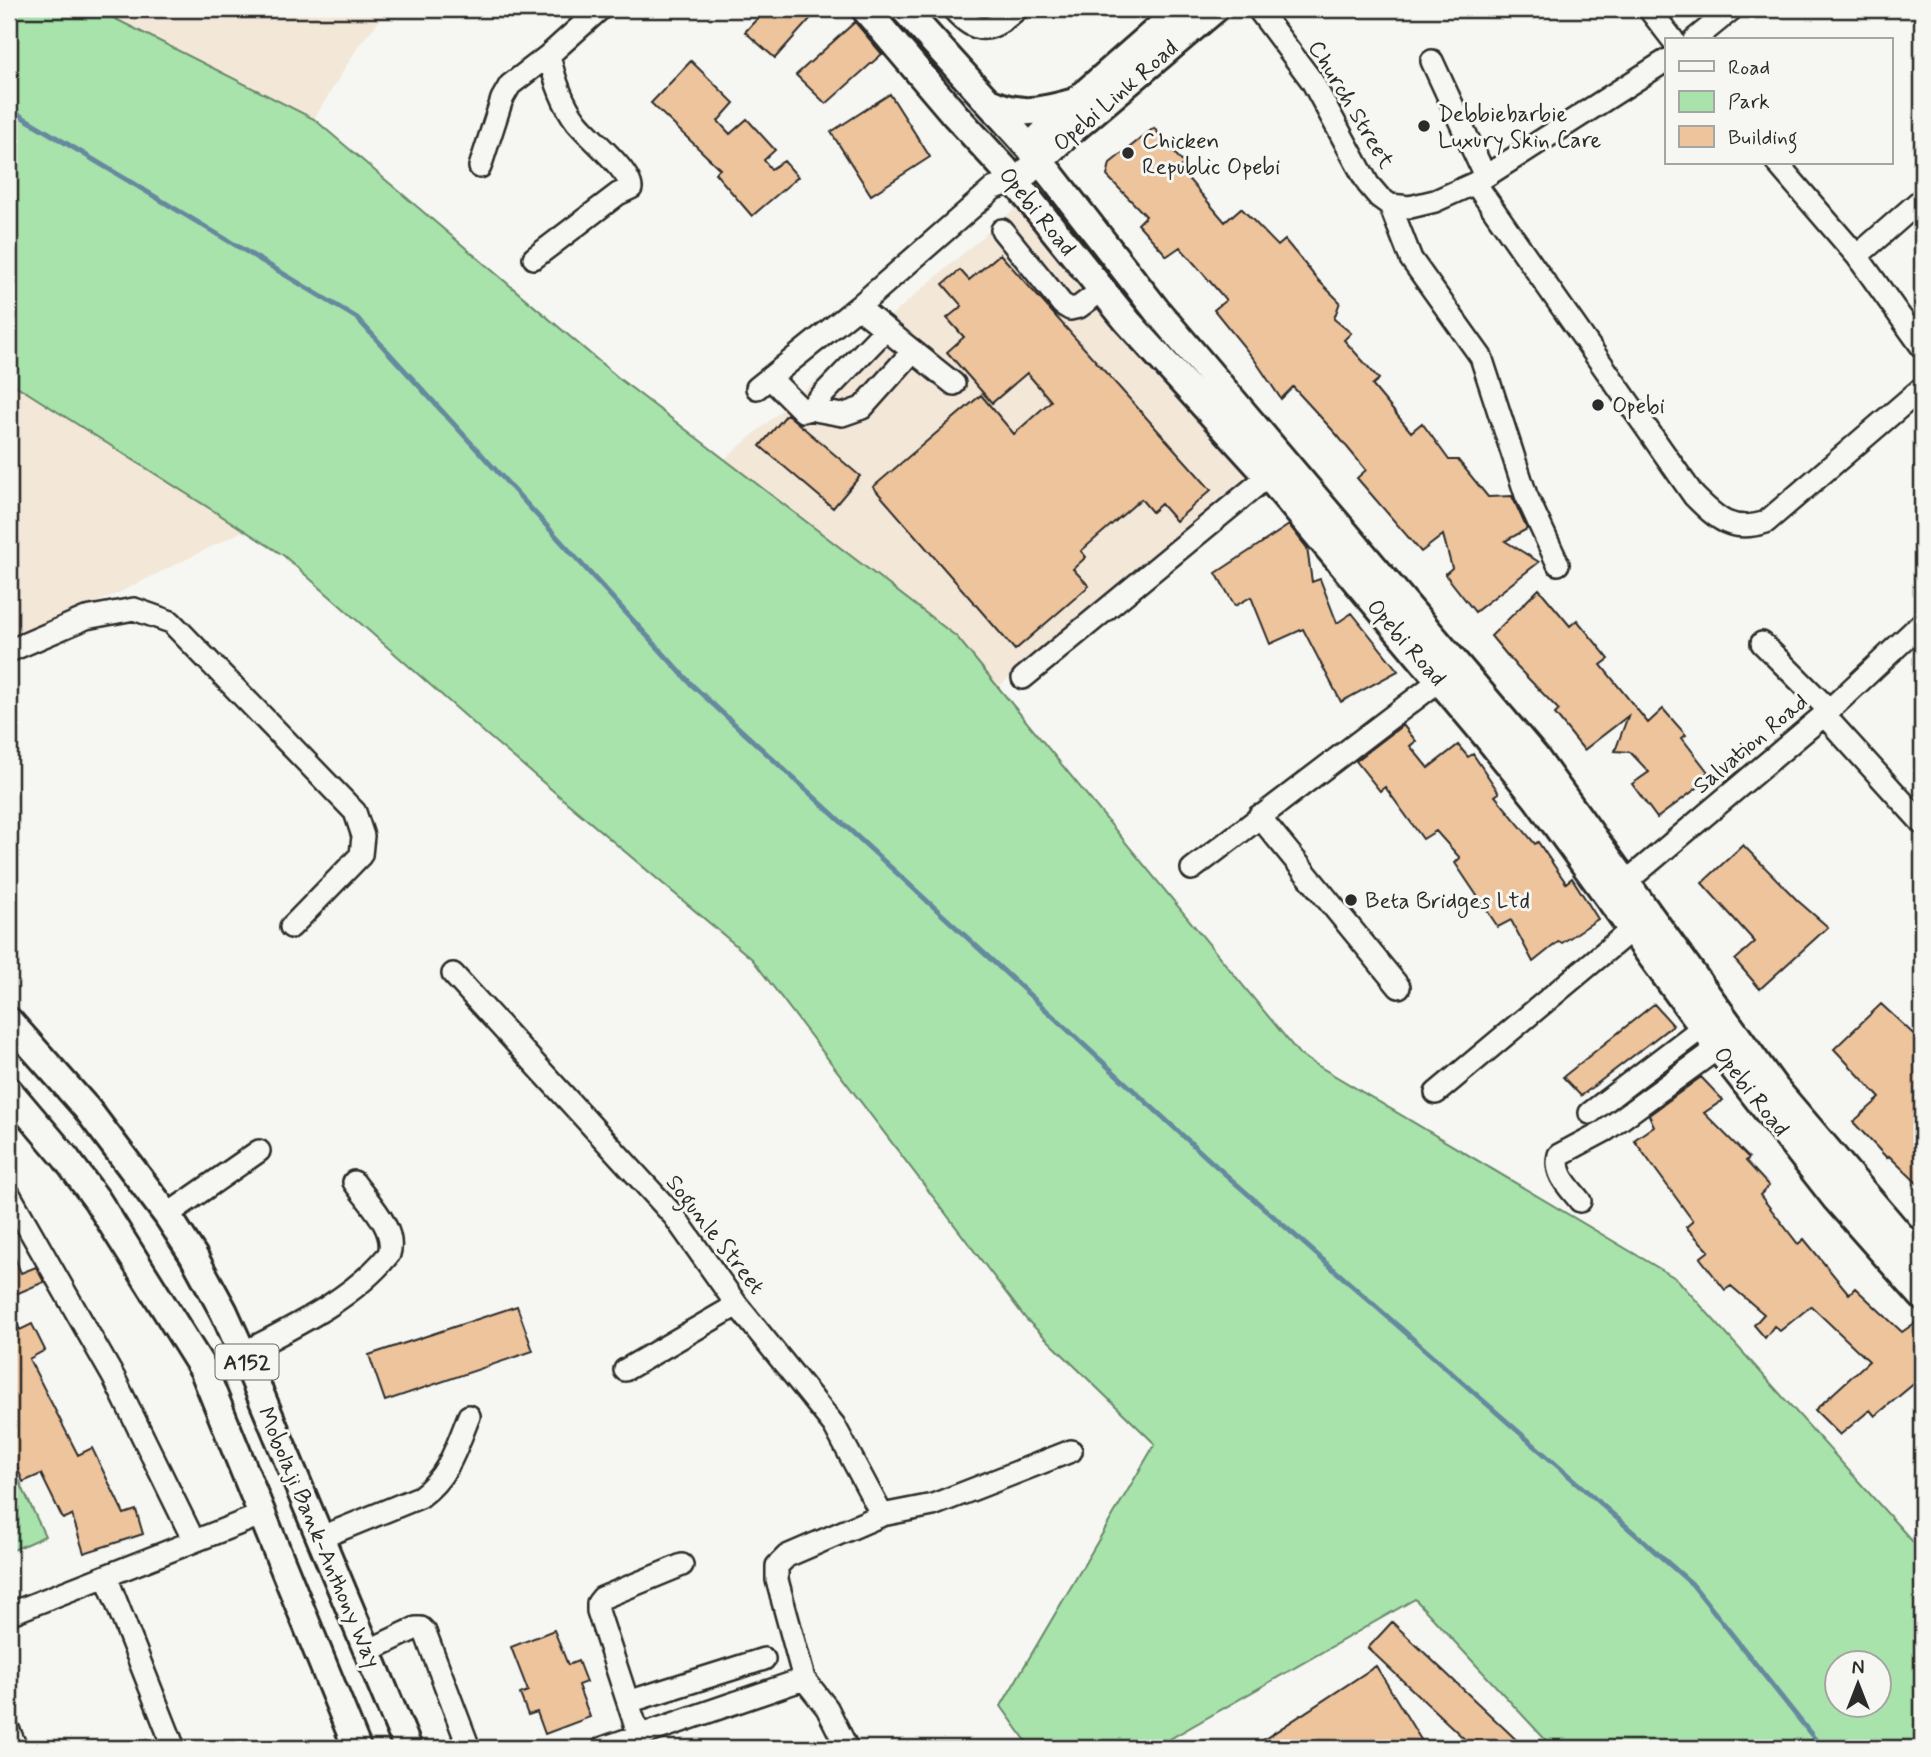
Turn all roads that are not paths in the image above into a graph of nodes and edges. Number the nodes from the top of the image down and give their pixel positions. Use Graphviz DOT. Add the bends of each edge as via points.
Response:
graph roads {
  1 [pos="600,9"];
  2 [pos="865,9"];
  3 [pos="953,9"];
  4 [pos="1017,9"];
  5 [pos="1181,9"];
  6 [pos="1215,9"];
  7 [pos="1258,9"];
  8 [pos="1649,9"];
  9 [pos="1732,9"];
  10 [pos="911,11"];
  11 [pos="1671,38"];
  12 [pos="1696,38"];
  13 [pos="548,55"];
  14 [pos="1432,61"];
  15 [pos="1665,61"];
  16 [pos="987,101"];
  17 [pos="1075,102"];
  18 [pos="1071,131"];
  19 [pos="1034,154"];
  20 [pos="1778,164"];
  21 [pos="480,167"];
  22 [pos="1004,179"];
  23 [pos="1480,180"];
  24 [pos="1922,199"];
  25 [pos="1390,205"];
  26 [pos="1075,208"];
  27 [pos="1002,230"];
  28 [pos="1857,256"];
  29 [pos="534,258"];
  30 [pos="1102,290"];
  31 [pos="858,307"];
  32 [pos="885,330"];
  33 [pos="1922,347"];
  34 [pos="913,351"];
  35 [pos="954,384"];
  36 [pos="1922,388"];
  37 [pos="809,409"];
  38 [pos="1268,476"];
  39 [pos="1558,564"];
  40 [pos="1922,623"];
  41 [pos="1762,643"];
  42 [pos="9,651"];
  43 [pos="1023,678"];
  44 [pos="1440,680"];
  45 [pos="1826,713"];
  46 [pos="1259,816"];
  47 [pos="1922,823"];
  48 [pos="1192,869"];
  49 [pos="1616,888"];
  50 [pos="290,927"];
  51 [pos="1631,930"];
  52 [pos="453,974"];
  53 [pos="1399,987"];
  54 [pos="9,1021"];
  55 [pos="1711,1038"];
  56 [pos="9,1091"];
  57 [pos="1436,1093"];
  58 [pos="1590,1113"];
  59 [pos="259,1151"];
  60 [pos="354,1182"];
  61 [pos="9,1194"];
  62 [pos="1580,1201"];
  63 [pos="167,1215"];
  64 [pos="1922,1261"];
  65 [pos="1922,1296"];
  66 [pos="737,1305"];
  67 [pos="243,1353"];
  68 [pos="625,1370"];
  69 [pos="469,1416"];
  70 [pos="289,1440"];
  71 [pos="1071,1451"];
  72 [pos="302,1467"];
  73 [pos="261,1515"];
  74 [pos="882,1515"];
  75 [pos="321,1537"];
  76 [pos="194,1541"];
  77 [pos="682,1564"];
  78 [pos="106,1576"];
  79 [pos="9,1614"];
  80 [pos="368,1651"];
  81 [pos="764,1659"];
  82 [pos="804,1679"];
  83 [pos="628,1702"];
  84 [pos="9,1731"];
  85 [pos="639,1736"];
  86 [pos="16,1748"];
  87 [pos="174,1748"];
  88 [pos="357,1748"];
  89 [pos="408,1748"];
  90 [pos="469,1748"];
  91 [pos="603,1748"];
  92 [pos="847,1748"];
  1 -- 13 [label="street"];
  2 -- 22 [label="main road, Opebi Road"];
  3 -- 4 [label="street" via="967,24 987,29 1001,24"];
  5 -- 17 [label="main road, Opebi Link Road"];
  6 -- 18 [label="main road, Opebi Link Road"];
  7 -- 25 [label="street, Church Street" via="1312,81 1368,184"];
  8 -- 11 [label="street"];
  9 -- 12 [label="street"];
  10 -- 16 [label="main road, Opebi Road"];
  13 -- 21 [label="street" via="510,85"];
  13 -- 29 [label="street" via="567,108 625,173 631,188"];
  14 -- 23 [label="street"];
  15 -- 23 [label="street"];
  16 -- 17 [label="main road" via="1022,112"];
  16 -- 19 [label="main road, Opebi Road"];
  17 -- 19 [label="main road, Opebi Link Road"];
  18 -- 19 [label="main road, Opebi Link Road"];
  18 -- 26 [label="main road" via="1065,158"];
  19 -- 22 [label="main road, Opebi Link Road"];
  19 -- 26 [label="main road, Opebi Road"];
  20 -- 28 [label="street"];
  22 -- 30 [label="main road, Opebi Road"];
  22 -- 31 [label="street"];
  23 -- 25 [label="street" via="1435,201 1410,207"];
  23 -- 36 [label="street" via="1694,496 1713,515 1734,526 1766,522"];
  24 -- 28 [label="street"];
  25 -- 39 [label="street" via="1411,259 1480,357 1526,495"];
  26 -- 49 [label="main road, Opebi Road" via="1535,757"];
  27 -- 30 [label="street" via="1070,309"];
  28 -- 33 [label="street"];
  30 -- 38 [label="main road, Opebi Road"];
  31 -- 32 [label="street"];
  31 -- 37 [label="street" via="764,383 803,411"];
  32 -- 34 [label="street"];
  32 -- 37 [label="street"];
  34 -- 35 [label="street"];
  34 -- 37 [label="street" via="862,408 842,415"];
  38 -- 43 [label="street"];
  38 -- 44 [label="main road, Opebi Road"];
  40 -- 45 [label="street, Salvation Road"];
  41 -- 45 [label="street"];
  42 -- 50 [label="street" via="86,618 134,609 171,622 355,812 363,836 361,855"];
  44 -- 46 [label="street"];
  44 -- 49 [label="main road, Opebi Road"];
  45 -- 47 [label="street"];
  45 -- 49 [label="street, Salvation Road"];
  46 -- 48 [label="street"];
  46 -- 53 [label="street"];
  49 -- 51 [label="main road, Opebi Road"];
  49 -- 64 [label="main road, Opebi Road" via="1774,1087"];
  51 -- 55 [label="main road, Opebi Road"];
  51 -- 57 [label="street"];
  52 -- 66 [label="street, Sogunle Street" via="674,1216"];
  54 -- 63 [label="main road, Mobolaji Bank-Anthony Way / A152" via="87,1109"];
  55 -- 58 [label="street"];
  55 -- 62 [label="street" via="1606,1130 1559,1155 1560,1175"];
  55 -- 65 [label="main road, Opebi Road" via="1836,1199"];
  56 -- 73 [label="main road, Mobolaji Bank-Anthony Way / A152" via="97,1200 203,1368"];
  59 -- 63 [label="street"];
  60 -- 67 [label="street" via="390,1234 389,1254 344,1295"];
  61 -- 76 [label="street" via="114,1378"];
  63 -- 67 [label="main road, Mobolaji Bank-Anthony Way / A152"];
  66 -- 68 [label="street"];
  66 -- 74 [label="street, Sogunle Street" via="834,1424"];
  67 -- 75 [label="main road, Mobolaji Bank-Anthony Way / A152"];
  69 -- 75 [label="street" via="444,1476 432,1489"];
  70 -- 72 [label="street"];
  71 -- 74 [label="street" via="933,1505"];
  73 -- 76 [label="street"];
  73 -- 88 [label="main road, Mobolaji Bank-Anthony Way / A152"];
  74 -- 82 [label="street" via="787,1556 777,1566"];
  75 -- 80 [label="main road, Mobolaji Bank-Anthony Way / A152"];
  76 -- 78 [label="street"];
  77 -- 83 [label="street" via="598,1603"];
  78 -- 79 [label="street"];
  78 -- 87 [label="street"];
  80 -- 89 [label="main road, Mobolaji Bank-Anthony Way / A152"];
  80 -- 90 [label="street" via="421,1628"];
  81 -- 83 [label="street"];
  82 -- 85 [label="street"];
  82 -- 92 [label="street" via="827,1708"];
  83 -- 85 [label="street"];
  84 -- 86 [label="street"];
  85 -- 91 [label="street"];
}
